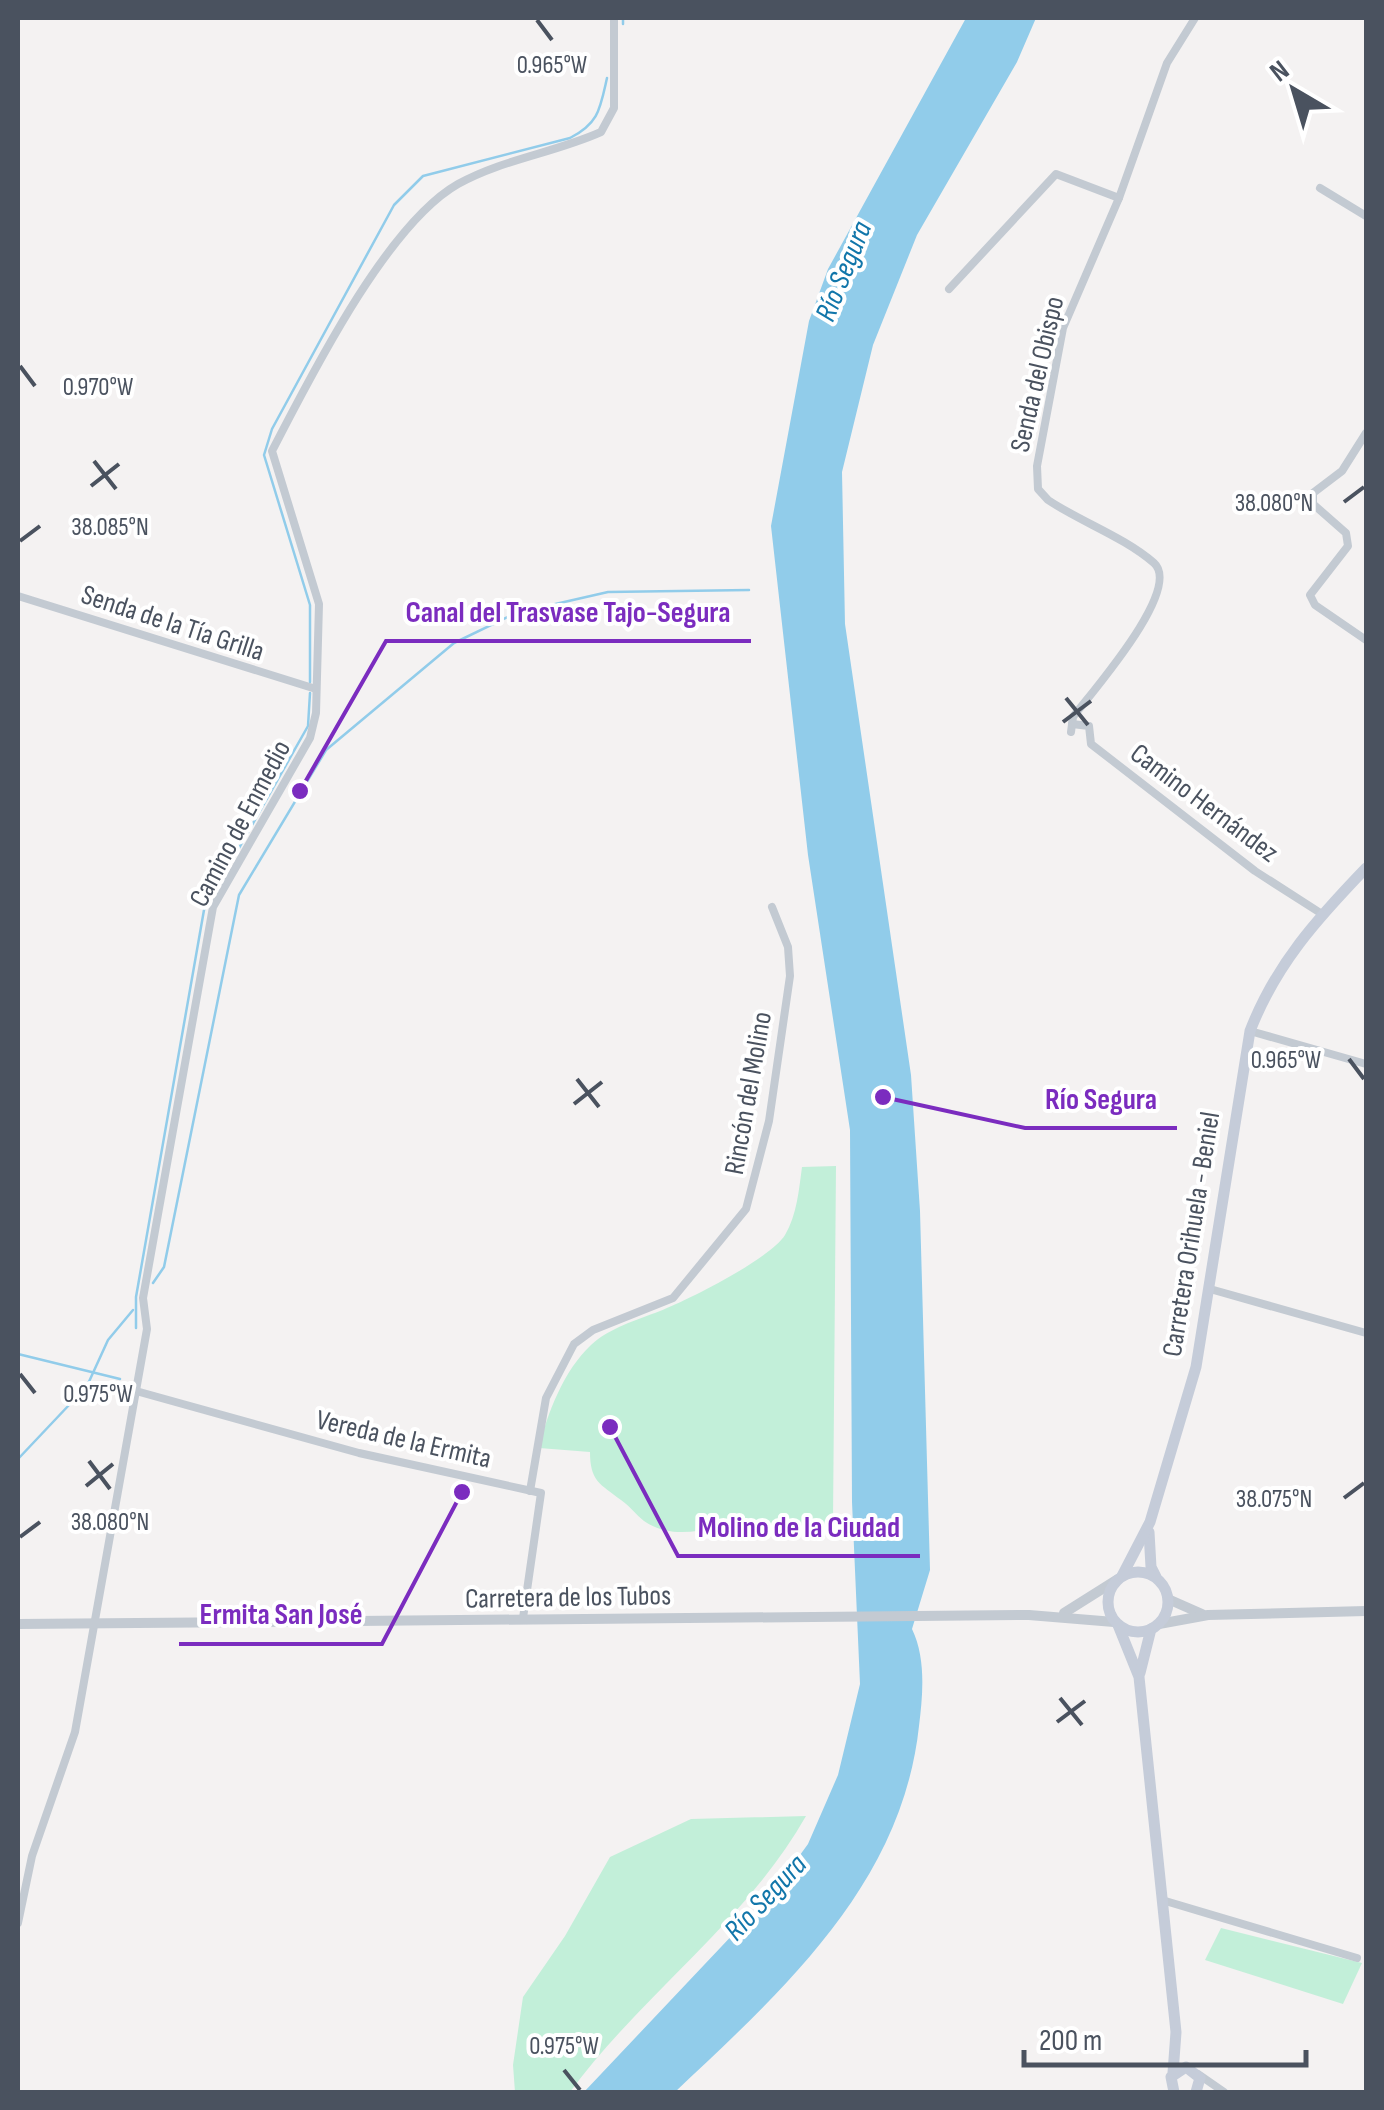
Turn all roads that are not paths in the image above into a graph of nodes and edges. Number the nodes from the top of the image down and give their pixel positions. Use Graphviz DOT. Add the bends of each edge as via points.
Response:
graph roads {
  1 [pos="614,18"];
  2 [pos="1195,18"];
  3 [pos="1320,188"];
  4 [pos="1119,198"];
  5 [pos="1366,216"];
  6 [pos="949,289"];
  7 [pos="1366,432"];
  8 [pos="18,596"];
  9 [pos="1366,640"];
  10 [pos="316,689"];
  11 [pos="1072,728"];
  12 [pos="1366,868"];
  13 [pos="772,907"];
  14 [pos="1322,914"];
  15 [pos="1250,1031"];
  16 [pos="1366,1064"];
  17 [pos="1210,1288"];
  18 [pos="1366,1333"];
  19 [pos="136,1391"];
  20 [pos="530,1491"];
  21 [pos="1150,1522"];
  22 [pos="1120,1577"];
  23 [pos="1159,1580"];
  24 [pos="1168,1599"];
  25 [pos="1366,1611"];
  26 [pos="1058,1615"];
  27 [pos="1208,1615"];
  28 [pos="523,1618"];
  29 [pos="18,1624"];
  30 [pos="96,1624"];
  31 [pos="1116,1624"];
  32 [pos="1155,1627"];
  33 [pos="1139,1677"];
  34 [pos="1162,1900"];
  35 [pos="18,1922"];
  36 [pos="1357,1958"];
  37 [pos="1176,2032"];
  38 [pos="1195,2071"];
  39 [pos="1173,2073"];
  40 [pos="1173,2092"];
  41 [pos="1197,2092"];
  42 [pos="1223,2092"];
  1 -- 10 [label="street, Camino de Enmedio" via="614,108 601,132 491,167 422,214 327,343 272,452 319,604"];
  2 -- 4 [label="street, Senda del Obispo" via="1167,63"];
  3 -- 5 [label="street"];
  4 -- 6 [label="street" via="1056,174"];
  4 -- 11 [label="street, Senda del Obispo" via="1064,328 1038,489 1072,517 1157,566 1162,579 1154,606"];
  7 -- 9 [label="street" via="1342,470 1313,492 1313,504 1346,533 1348,546 1310,595"];
  8 -- 10 [label="street, Senda de la Tía Grilla"];
  10 -- 19 [label="street, Camino de Enmedio" via="310,738 213,907 143,1298 147,1329"];
  11 -- 14 [label="street, Camino Hernández" via="1089,726 1091,744"];
  12 -- 14 [label="main road, Carretera Orihuela - Beniel"];
  13 -- 20 [label="street, Rincón del Molino" via="786,938 790,976 769,1121 746,1209 673,1298 574,1344 546,1398"];
  14 -- 15 [label="main road, Carretera Orihuela - Beniel" via="1282,964"];
  15 -- 16 [label="street"];
  15 -- 17 [label="main road, Carretera Orihuela - Beniel"];
  17 -- 18 [label="street"];
  17 -- 21 [label="main road, Carretera Orihuela - Beniel" via="1196,1367"];
  19 -- 20 [label="street, Vereda de la Ermita" via="359,1453"];
  19 -- 30 [label="street, Camino de Enmedio"];
  20 -- 28 [label="street" via="540,1493"];
  21 -- 22 [label="main road, Carretera Orihuela - Beniel"];
  21 -- 23 [label="main road, Carretera Orihuela - Beniel" via="1150,1567"];
  22 -- 23 [label="main road" via="1141,1572"];
  22 -- 26 [label="street, Carretera de los Tubos"];
  22 -- 31 [label="main road" via="1107,1603"];
  23 -- 24 [label="main road"];
  24 -- 27 [label="street"];
  24 -- 32 [label="main road"];
  25 -- 27 [label="street"];
  26 -- 28 [label="street, Carretera de los Tubos"];
  26 -- 31 [label="street, Carretera de los Tubos"];
  27 -- 32 [label="street"];
  28 -- 30 [label="street, Carretera de los Tubos"];
  29 -- 30 [label="street, Carretera de los Tubos"];
  30 -- 35 [label="street, Camino de Enmedio" via="69,1755 32,1856"];
  31 -- 32 [label="main road" via="1134,1632"];
  31 -- 33 [label="main road"];
  32 -- 33 [label="main road"];
  33 -- 34 [label="main road"];
  34 -- 36 [label="street"];
  34 -- 37 [label="main road"];
  37 -- 38 [label="main road"];
  37 -- 39 [label="main road"];
  38 -- 39 [label="main road"];
  38 -- 41 [label="main road"];
  38 -- 42 [label="street"];
  39 -- 40 [label="main road"];
  41 -- 42 [label="street"];
}
